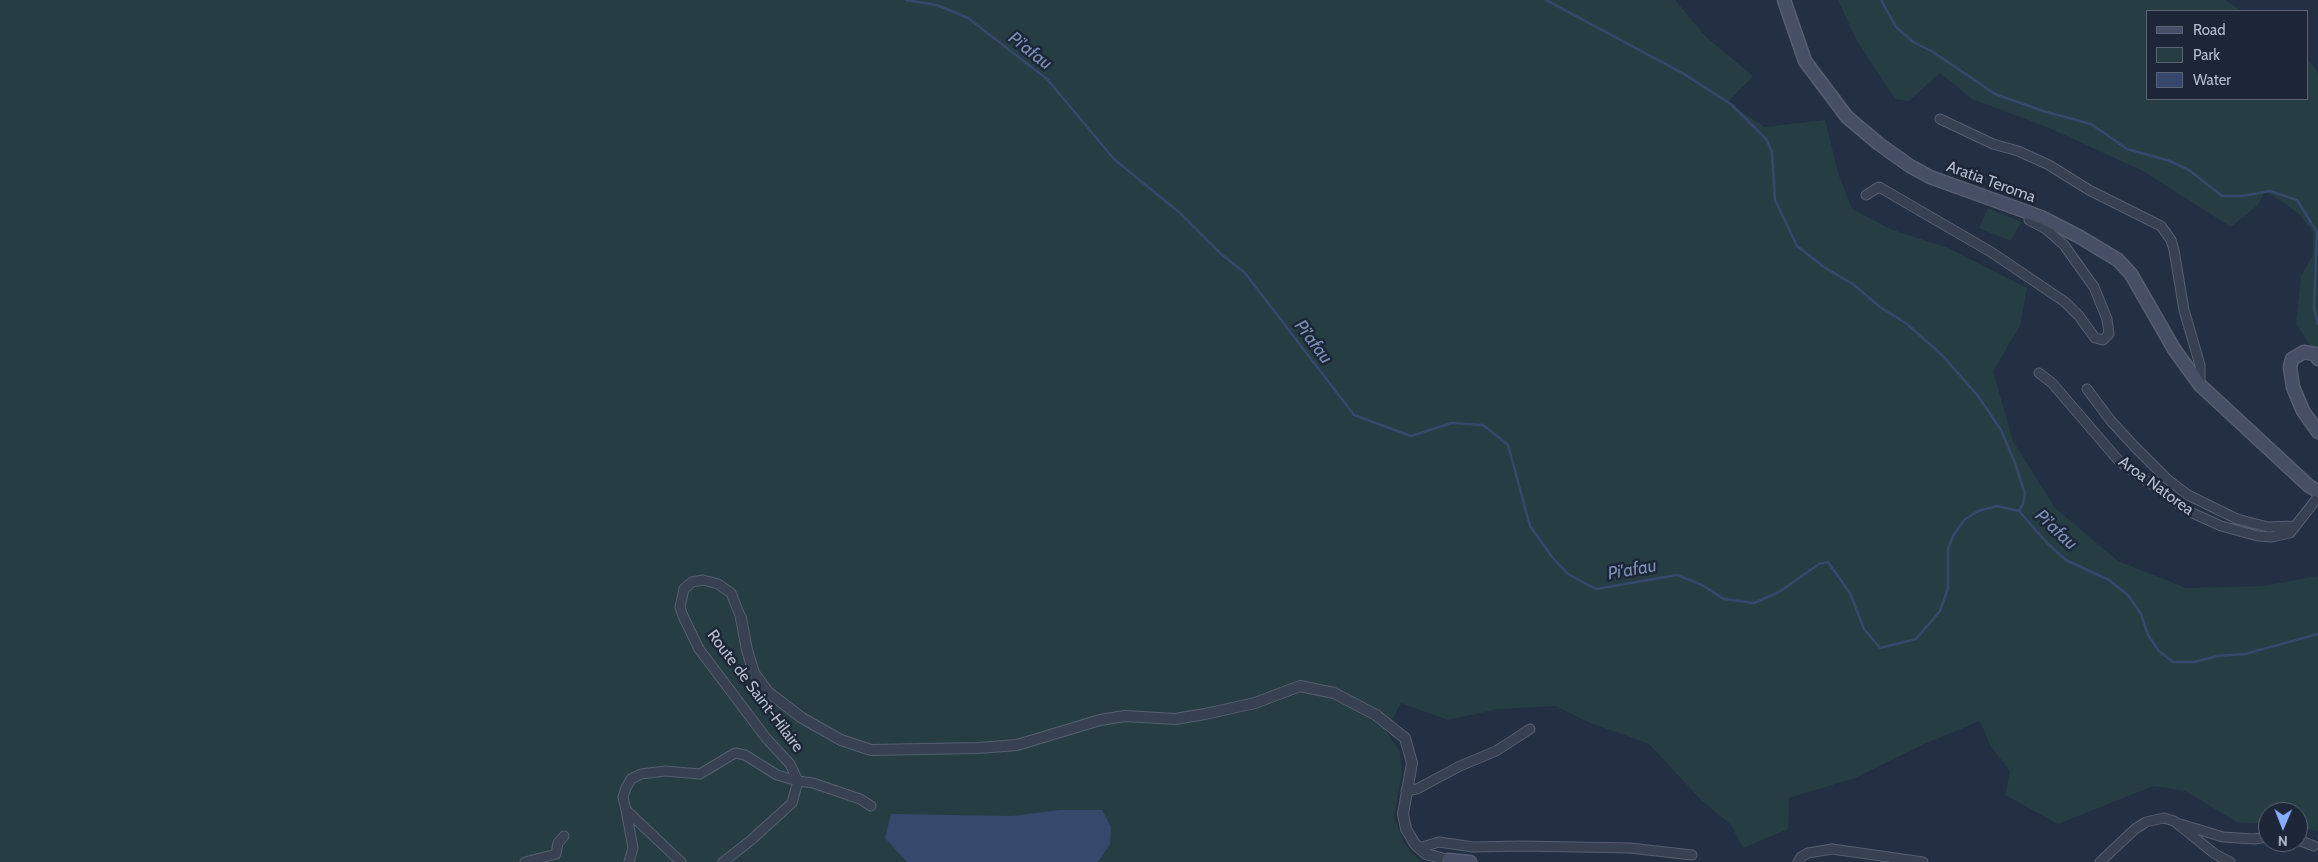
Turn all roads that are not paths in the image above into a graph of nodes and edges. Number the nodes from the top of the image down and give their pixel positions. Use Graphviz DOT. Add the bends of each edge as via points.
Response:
graph roads {
  1 [pos="1784,0"];
  2 [pos="1940,119"];
  3 [pos="1866,195"];
  4 [pos="2030,213"];
  5 [pos="2318,359"];
  6 [pos="2039,372"];
  7 [pos="2200,385"];
  8 [pos="2087,389"];
  9 [pos="2318,432"];
  10 [pos="2318,491"];
  11 [pos="2318,497"];
  12 [pos="2295,526"];
  13 [pos="741,618"];
  14 [pos="1530,729"];
  15 [pos="797,778"];
  16 [pos="1406,791"];
  17 [pos="871,806"];
  18 [pos="626,810"];
  19 [pos="2177,823"];
  20 [pos="564,836"];
  21 [pos="2258,838"];
  22 [pos="2308,844"];
  23 [pos="2314,846"];
  24 [pos="1419,848"];
  25 [pos="1692,855"];
  26 [pos="1448,861"];
  27 [pos="525,862"];
  28 [pos="629,862"];
  29 [pos="681,862"];
  30 [pos="723,862"];
  31 [pos="1470,862"];
  32 [pos="1798,862"];
  33 [pos="1923,862"];
  34 [pos="2100,862"];
  35 [pos="2230,862"];
  1 -- 4 [label="main road, Aratia Teroma" via="1805,61 1848,117 1879,144 1930,177"];
  2 -- 7 [label="street" via="2049,165 2165,230 2174,250 2184,310 2200,365"];
  3 -- 4 [label="street" via="1879,187 1998,256 2065,302 2095,338 2103,340 2109,334 2107,319 2094,287 2064,245 2029,220"];
  4 -- 7 [label="main road, Aratia Teroma" via="2118,260 2131,274 2174,349"];
  5 -- 9 [label="main road" via="2315,354 2304,352 2292,359 2290,367 2293,387 2303,411"];
  6 -- 12 [label="street, Aroa Natorea" via="2119,461 2188,511 2221,526 2258,536 2290,533"];
  7 -- 10 [label="main road, Aratia Teroma"];
  8 -- 12 [label="street" via="2135,447 2188,495 2252,524"];
  11 -- 12 [label="street, Aroa Natorea"];
  13 -- 15 [label="street, Route de Saint-Hilaire" via="731,593 718,584 703,580 692,582 684,589 680,607 699,649 766,738 790,764"];
  13 -- 16 [label="street, Route de Saint-Hilaire" via="754,673 768,692 802,718 841,740 871,750 1016,745 1100,720 1124,716 1182,718 1255,703 1300,686 1334,693 1356,703 1390,724 1405,738 1412,763"];
  14 -- 16 [label="street" via="1496,751"];
  15 -- 17 [label="street" via="860,799"];
  15 -- 18 [label="street" via="777,775 745,755 735,753 700,774 665,771 641,774 631,779 624,797"];
  15 -- 30 [label="street" via="792,803"];
  16 -- 24 [label="street, Route de Saint-Hilaire" via="1403,814 1406,829"];
  18 -- 28 [label="street" via="633,848"];
  18 -- 29 [label="street"];
  19 -- 21 [label="street" via="2223,837"];
  19 -- 34 [label="street" via="2164,818 2146,822"];
  19 -- 35 [label="street"];
  20 -- 27 [label="street" via="558,843 556,854"];
  22 -- 23 [label="street"];
  24 -- 25 [label="street" via="1439,842 1474,847 1630,848"];
  24 -- 26 [label="street" via="1426,854"];
  26 -- 31 [label="main road"];
  32 -- 33 [label="street" via="1808,853 1832,849"];
}
